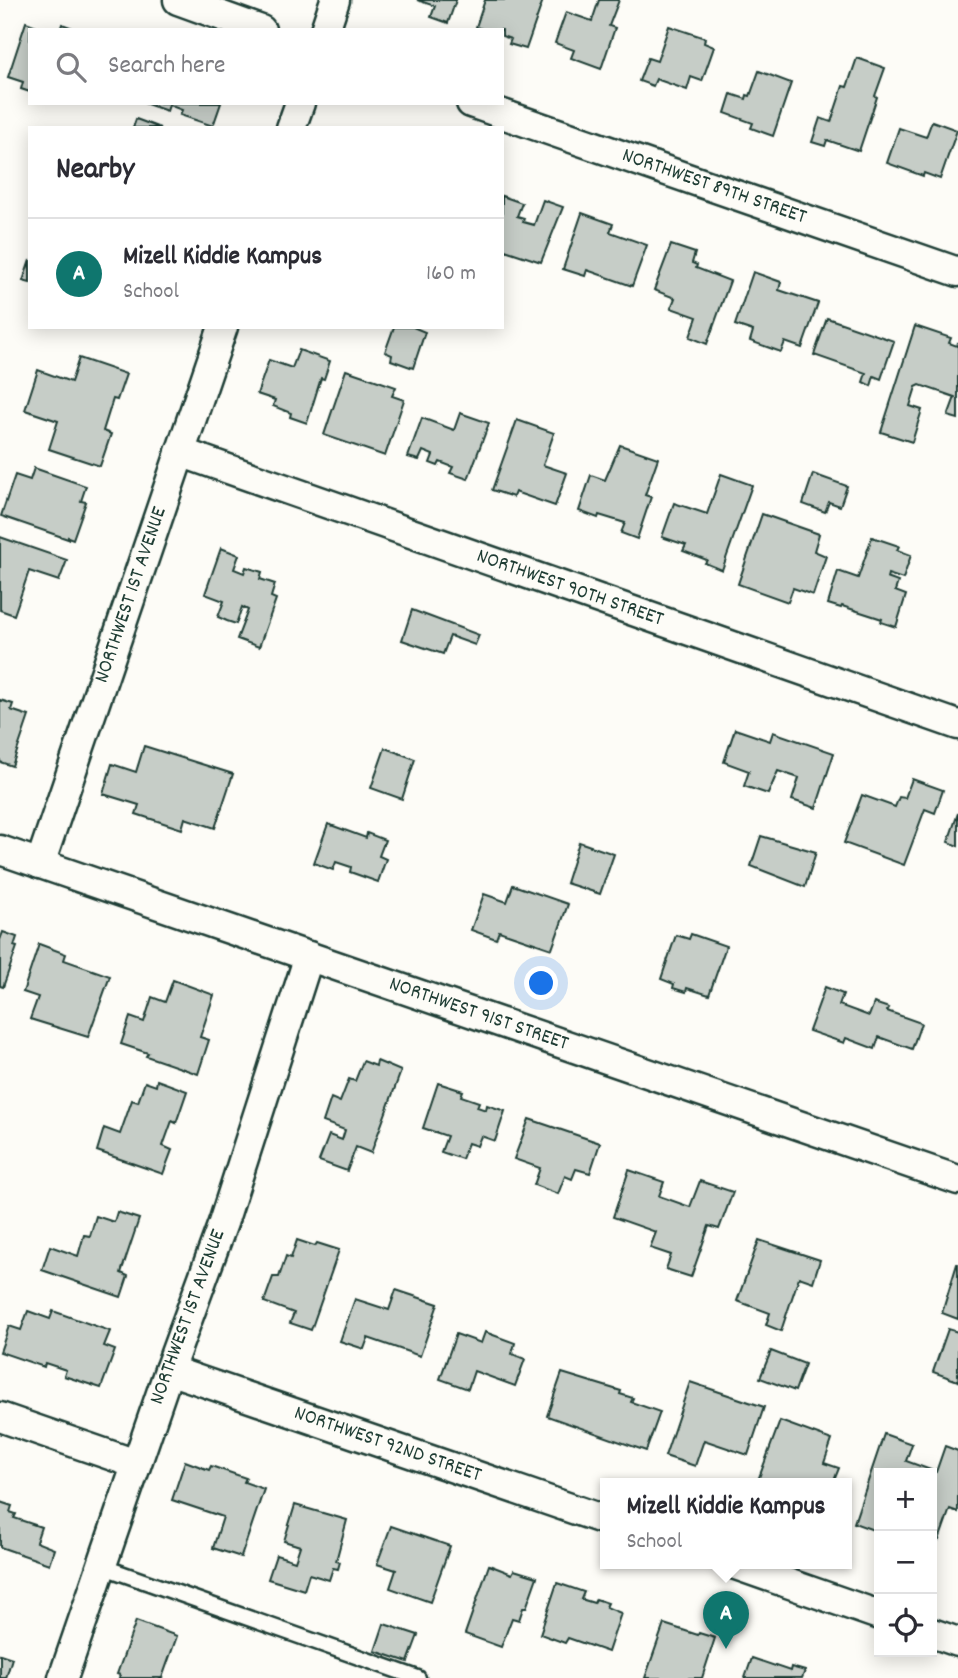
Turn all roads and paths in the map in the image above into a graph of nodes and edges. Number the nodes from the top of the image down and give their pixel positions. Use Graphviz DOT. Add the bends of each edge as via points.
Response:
graph roads {
  1 [pos="178,0"];
  2 [pos="335,0"];
  3 [pos="255,28"];
  4 [pos="326,28"];
  5 [pos="299,105"];
  6 [pos="477,105"];
  7 [pos="293,126"];
  8 [pos="958,272"];
  9 [pos="222,329"];
  10 [pos="180,453"];
  11 [pos="958,725"];
  12 [pos="0,850"];
  13 [pos="40,864"];
  14 [pos="309,956"];
  15 [pos="958,1180"];
  16 [pos="169,1370"];
  17 [pos="0,1418"];
  18 [pos="136,1464"];
  19 [pos="600,1518"];
  20 [pos="101,1566"];
  21 [pos="747,1569"];
  22 [pos="874,1613"];
  23 [pos="937,1635"];
  24 [pos="958,1642"];
  25 [pos="62,1678"];
  26 [pos="418,1678"];
  1 -- 3 [label="street"];
  2 -- 4 [label="street"];
  5 -- 7 [label="street"];
  6 -- 8 [label="street, NORTHWEST 89TH STREET"];
  9 -- 10 [label="street, NORTHWEST 1ST AVENUE"];
  10 -- 11 [label="street, NORTHWEST 90TH STREET"];
  10 -- 13 [label="street, NORTHWEST 1ST AVENUE"];
  12 -- 13 [label="street, NORTHWEST 91ST STREET"];
  13 -- 14 [label="street, NORTHWEST 91ST STREET"];
  14 -- 15 [label="street, NORTHWEST 91ST STREET"];
  14 -- 16 [label="street, NORTHWEST 1ST AVENUE" via="223,1223"];
  16 -- 18 [label="street, NORTHWEST 1ST AVENUE"];
  16 -- 19 [label="street, NORTHWEST 92ND STREET"];
  17 -- 18 [label="street"];
  18 -- 20 [label="street, NORTHWEST 1ST AVENUE"];
  20 -- 25 [label="street, NORTHWEST 1ST AVENUE"];
  20 -- 26 [label="lane"];
  21 -- 22 [label="street"];
  23 -- 24 [label="street"];
}
